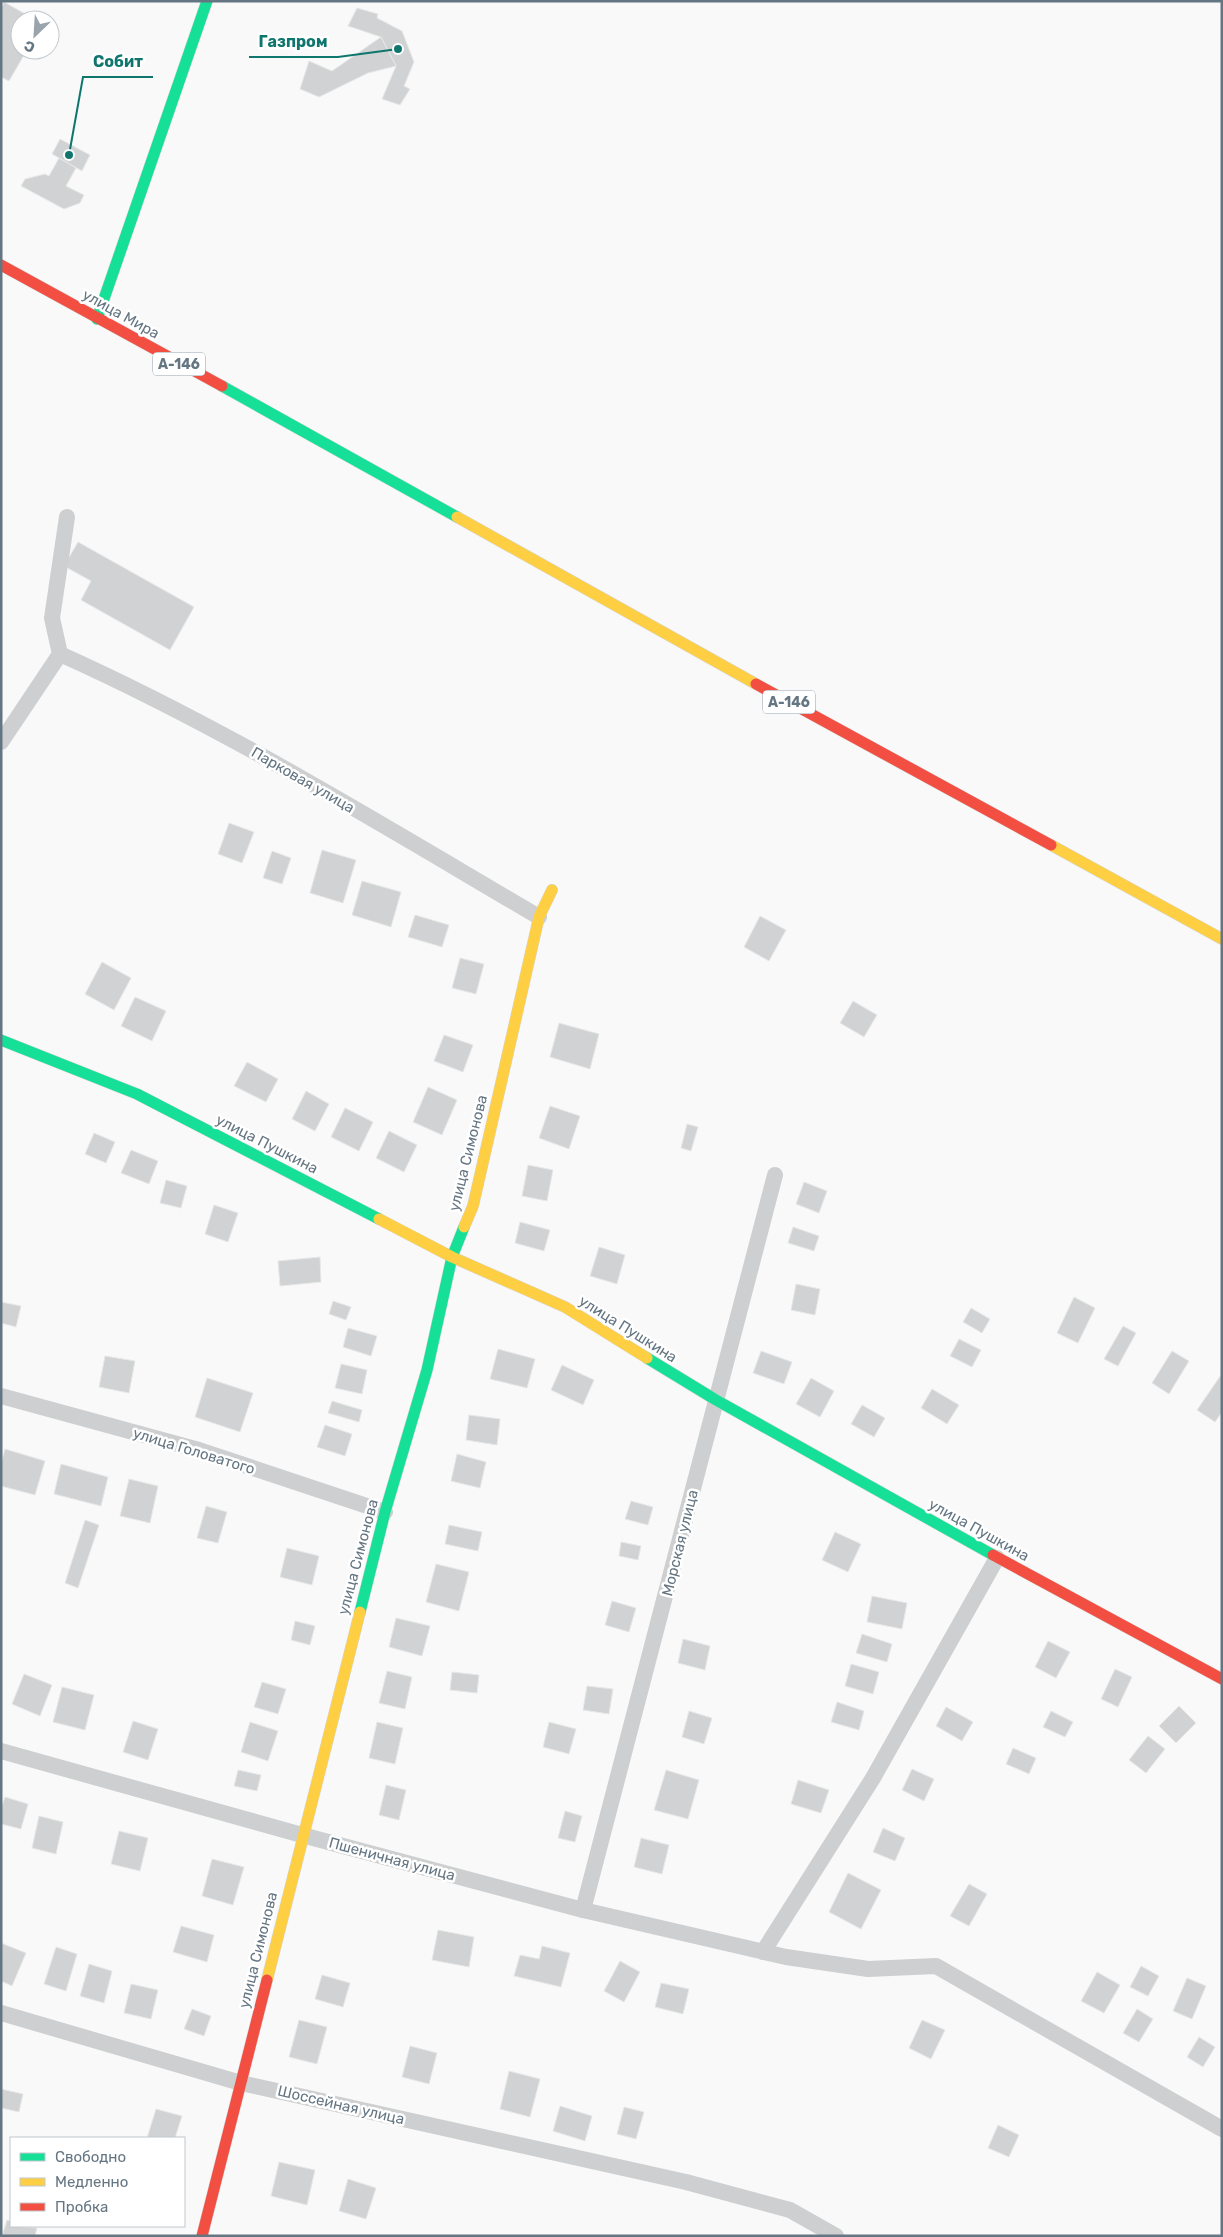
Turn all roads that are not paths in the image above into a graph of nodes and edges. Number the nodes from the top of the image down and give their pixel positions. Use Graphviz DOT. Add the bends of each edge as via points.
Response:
graph roads {
  1 [pos="207,1"];
  2 [pos="1,265"];
  3 [pos="97,319"];
  4 [pos="67,517"];
  5 [pos="60,654"];
  6 [pos="1,742"];
  7 [pos="552,890"];
  8 [pos="539,917"];
  9 [pos="1222,939"];
  10 [pos="1,1040"];
  11 [pos="775,1175"];
  12 [pos="452,1257"];
  13 [pos="1,1396"];
  14 [pos="716,1400"];
  15 [pos="385,1512"];
  16 [pos="997,1558"];
  17 [pos="1222,1679"];
  18 [pos="1,1751"];
  19 [pos="302,1835"];
  20 [pos="583,1910"];
  21 [pos="763,1952"];
  22 [pos="1,2013"];
  23 [pos="241,2083"];
  24 [pos="1222,2129"];
  25 [pos="202,2236"];
  26 [pos="836,2236"];
  1 -- 3 [label="main road"];
  2 -- 3 [label="main road, улица Мира / А-146"];
  3 -- 9 [label="main road, улица Мира / А-146" via="601,600"];
  4 -- 5 [label="street" via="52,618"];
  5 -- 6 [label="street"];
  5 -- 8 [label="street, Парковая улица" via="132,686 288,770"];
  7 -- 8 [label="main road, улица Симонова"];
  8 -- 12 [label="main road, улица Симонова" via="473,1206"];
  10 -- 12 [label="main road, улица Пушкина" via="137,1094"];
  11 -- 14 [label="street, Морская улица"];
  12 -- 14 [label="main road, улица Пушкина" via="565,1307"];
  12 -- 15 [label="main road, улица Симонова" via="427,1370"];
  13 -- 15 [label="street, улица Головатого" via="199,1450"];
  14 -- 16 [label="main road, улица Пушкина"];
  14 -- 20 [label="street, Морская улица"];
  15 -- 19 [label="main road, улица Симонова"];
  16 -- 17 [label="main road, улица Пушкина"];
  16 -- 21 [label="street" via="874,1778"];
  18 -- 19 [label="street, Пшеничная улица"];
  19 -- 20 [label="street, Пшеничная улица"];
  19 -- 23 [label="main road, улица Симонова"];
  20 -- 21 [label="street, Пшеничная улица"];
  21 -- 24 [label="street, Пшеничная улица" via="868,1969 936,1966"];
  22 -- 23 [label="street, Шоссейная улица"];
  23 -- 25 [label="main road, улица Симонова"];
  23 -- 26 [label="street, Шоссейная улица" via="686,2182 790,2210"];
}
